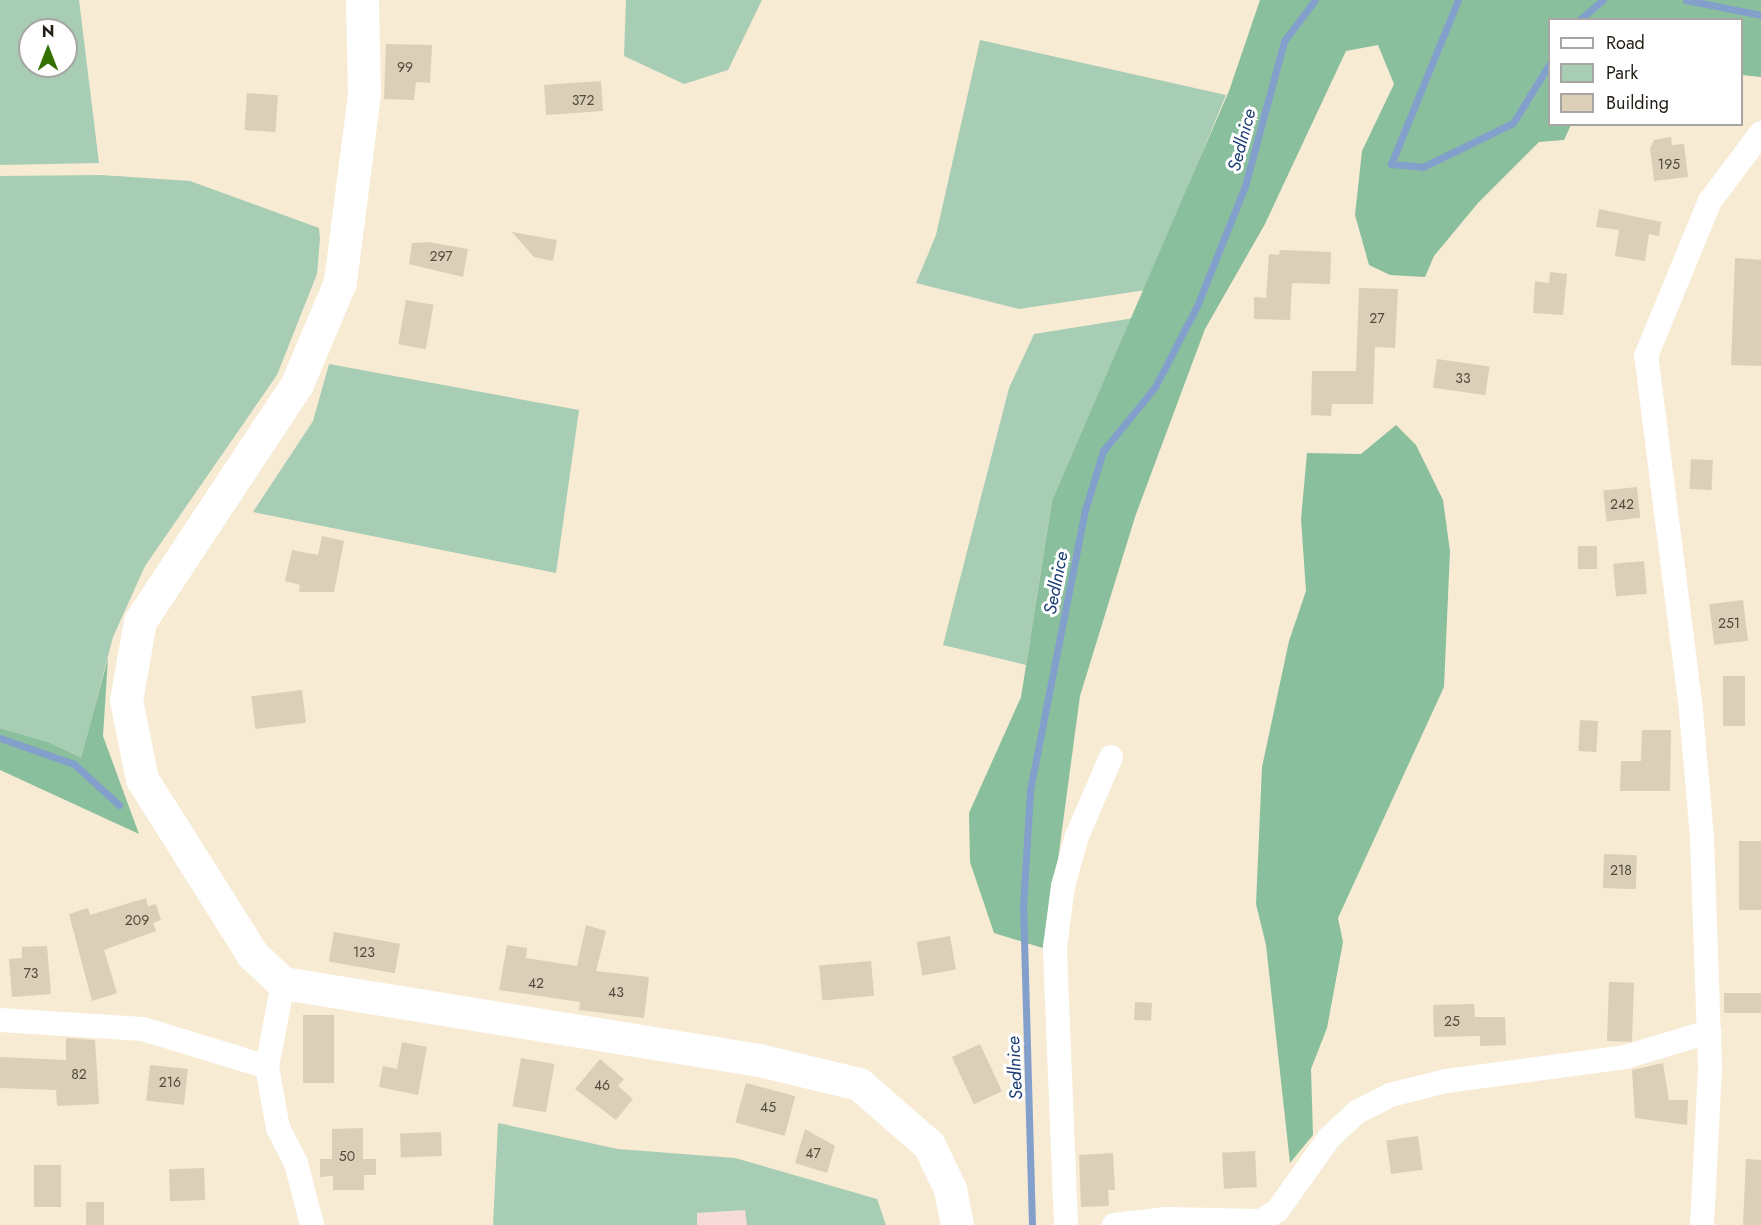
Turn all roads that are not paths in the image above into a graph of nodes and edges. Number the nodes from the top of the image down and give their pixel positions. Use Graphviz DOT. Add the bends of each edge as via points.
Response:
graph roads {
  1 [pos="362,0"];
  2 [pos="1761,133"];
  3 [pos="1111,757"];
  4 [pos="283,983"];
  5 [pos="0,1020"];
  6 [pos="1708,1032"];
  7 [pos="267,1067"];
  8 [pos="312,1225"];
  9 [pos="957,1225"];
  10 [pos="1066,1225"];
  11 [pos="1114,1225"];
  12 [pos="1702,1225"];
  1 -- 4 [label="street" via="364,105 340,282 297,384 148,603 127,671 128,726 142,779 253,955"];
  2 -- 6 [label="street" via="1723,176 1710,201 1646,356 1691,710"];
  3 -- 10 [label="street" via="1077,836 1055,947"];
  4 -- 7 [label="street"];
  4 -- 9 [label="street" via="759,1060 859,1084 929,1145 950,1189"];
  5 -- 7 [label="street" via="143,1029"];
  6 -- 11 [label="street" via="1625,1057 1446,1081 1390,1095 1357,1112 1329,1138 1277,1211 1261,1221 1167,1219"];
  6 -- 12 [label="street"];
  7 -- 8 [label="street" via="278,1128 296,1163"];
}
